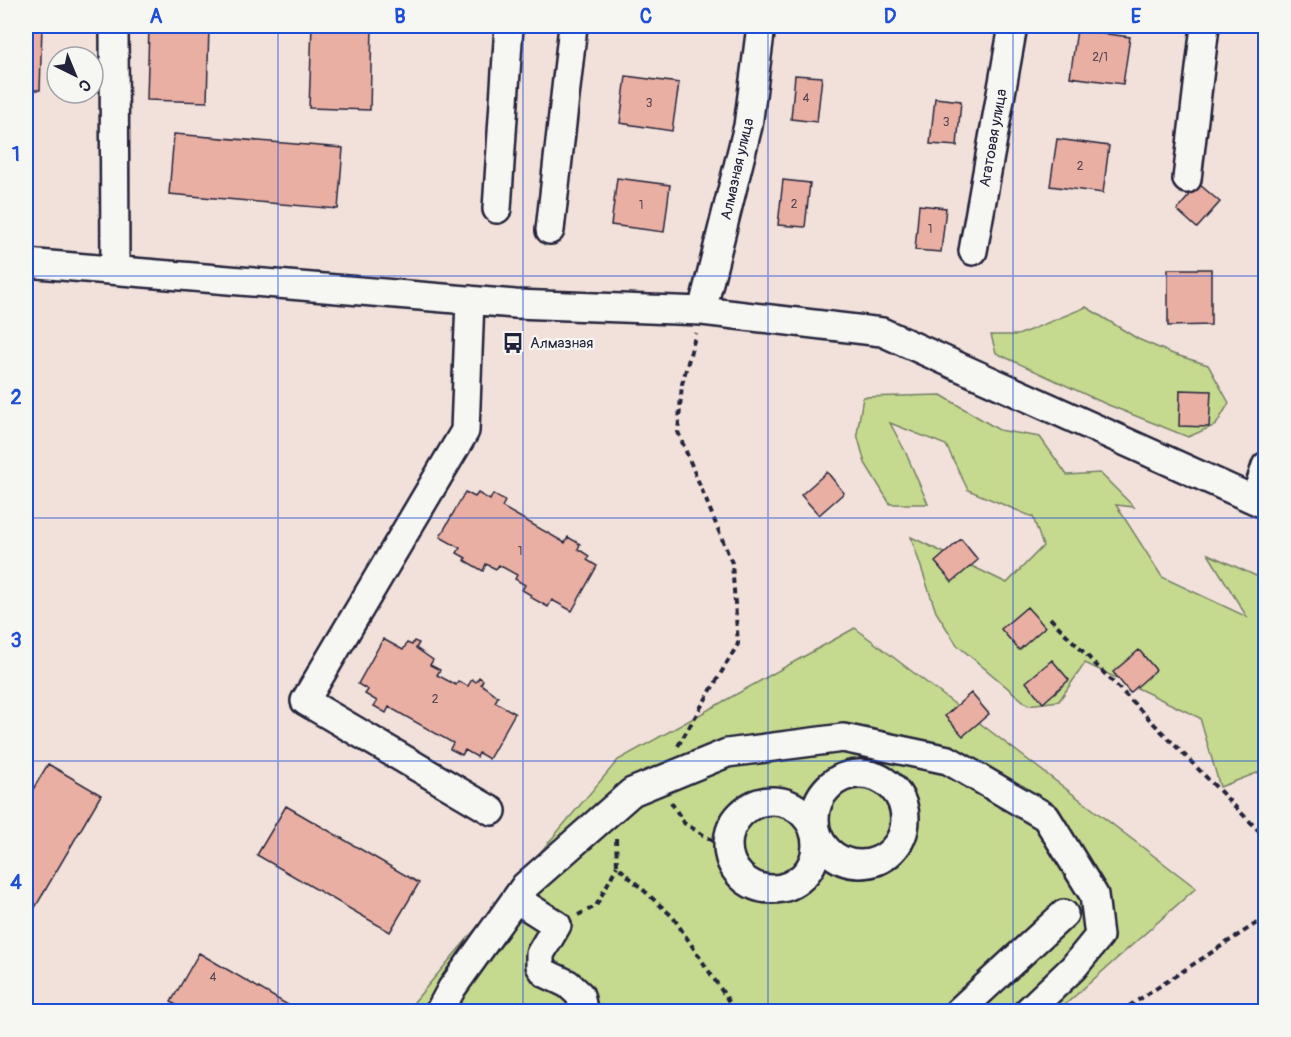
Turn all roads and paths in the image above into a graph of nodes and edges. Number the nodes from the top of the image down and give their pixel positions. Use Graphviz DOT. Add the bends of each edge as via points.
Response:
graph roads {
  1 [pos="114,26"];
  2 [pos="509,26"];
  3 [pos="573,26"];
  4 [pos="761,26"];
  5 [pos="1013,26"];
  6 [pos="1205,26"];
  7 [pos="1187,179"];
  8 [pos="497,208"];
  9 [pos="550,230"];
  10 [pos="973,251"];
  11 [pos="26,263"];
  12 [pos="115,270"];
  13 [pos="470,300"];
  14 [pos="702,311"];
  15 [pos="1266,466"];
  16 [pos="1260,502"];
  17 [pos="1050,618"];
  18 [pos="658,781"];
  19 [pos="614,808"];
  20 [pos="492,811"];
  21 [pos="1266,838"];
  22 [pos="729,850"];
  23 [pos="617,866"];
  24 [pos="516,899"];
  25 [pos="1064,914"];
  26 [pos="1266,917"];
  27 [pos="557,925"];
  28 [pos="439,1011"];
  29 [pos="581,1011"];
  30 [pos="736,1011"];
  31 [pos="958,1011"];
  32 [pos="1027,1011"];
  33 [pos="1120,1011"];
  1 -- 12 [label="street"];
  2 -- 8 [label="street"];
  3 -- 9 [label="street"];
  4 -- 14 [label="street, Алмазная улица" via="748,126"];
  5 -- 10 [label="street, Агатовая улица"];
  6 -- 7 [label="street"];
  11 -- 12 [label="street"];
  12 -- 13 [label="street"];
  13 -- 14 [label="street"];
  13 -- 20 [label="street" via="465,431 305,701"];
  14 -- 16 [label="street" via="882,332"];
  14 -- 18 [label="path" via="682,384 678,432 732,562 738,644"];
  15 -- 16 [label="street"];
  17 -- 21 [label="path"];
  18 -- 19 [label="street" via="632,792"];
  18 -- 22 [label="path" via="684,823"];
  18 -- 32 [label="street" via="727,753 843,738 948,760 1046,817 1094,895 1099,936 1073,968"];
  19 -- 23 [label="path"];
  19 -- 24 [label="street" via="525,886"];
  22 -- 22 [label="street" via="733,823 758,802 774,799 791,804 806,814 816,831 812,865 801,879 785,888 767,889 750,884 737,872"];
  23 -- 27 [label="path" via="596,906"];
  23 -- 30 [label="path" via="673,917"];
  24 -- 27 [label="street"];
  24 -- 28 [label="street"];
  25 -- 31 [label="street"];
  26 -- 33 [label="path"];
  27 -- 29 [label="street" via="540,954 540,966 580,995"];
}
